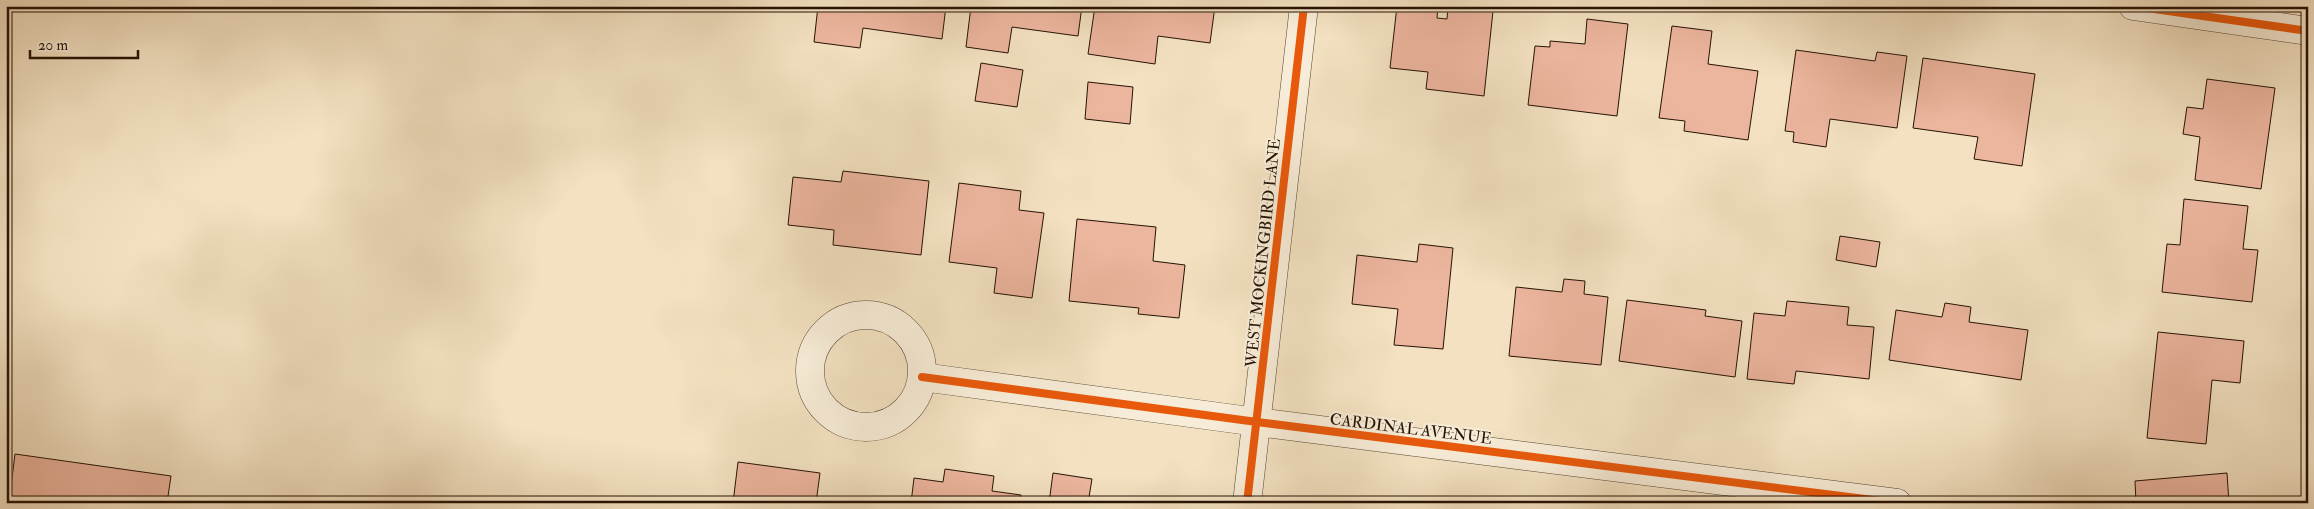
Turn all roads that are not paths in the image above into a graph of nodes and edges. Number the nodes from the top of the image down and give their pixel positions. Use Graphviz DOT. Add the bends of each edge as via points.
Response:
graph roads {
  1 [pos="1304,6"];
  2 [pos="2132,6"];
  3 [pos="2308,31"];
  4 [pos="922,377"];
  5 [pos="1257,422"];
  6 [pos="1247,503"];
  7 [pos="1897,503"];
  1 -- 5 [label="street, WEST MOCKINGBIRD LANE"];
  2 -- 3 [label="street"];
  4 -- 4 [label="street" via="918,395 908,410 893,421 876,427 858,427 840,422 825,411 814,396 809,379 810,361 816,343 829,328 846,318 864,315 883,317 900,326 913,340 921,358"];
  4 -- 5 [label="street, CARDINAL AVENUE"];
  5 -- 6 [label="street, WEST MOCKINGBIRD LANE"];
  5 -- 7 [label="street, CARDINAL AVENUE"];
}
